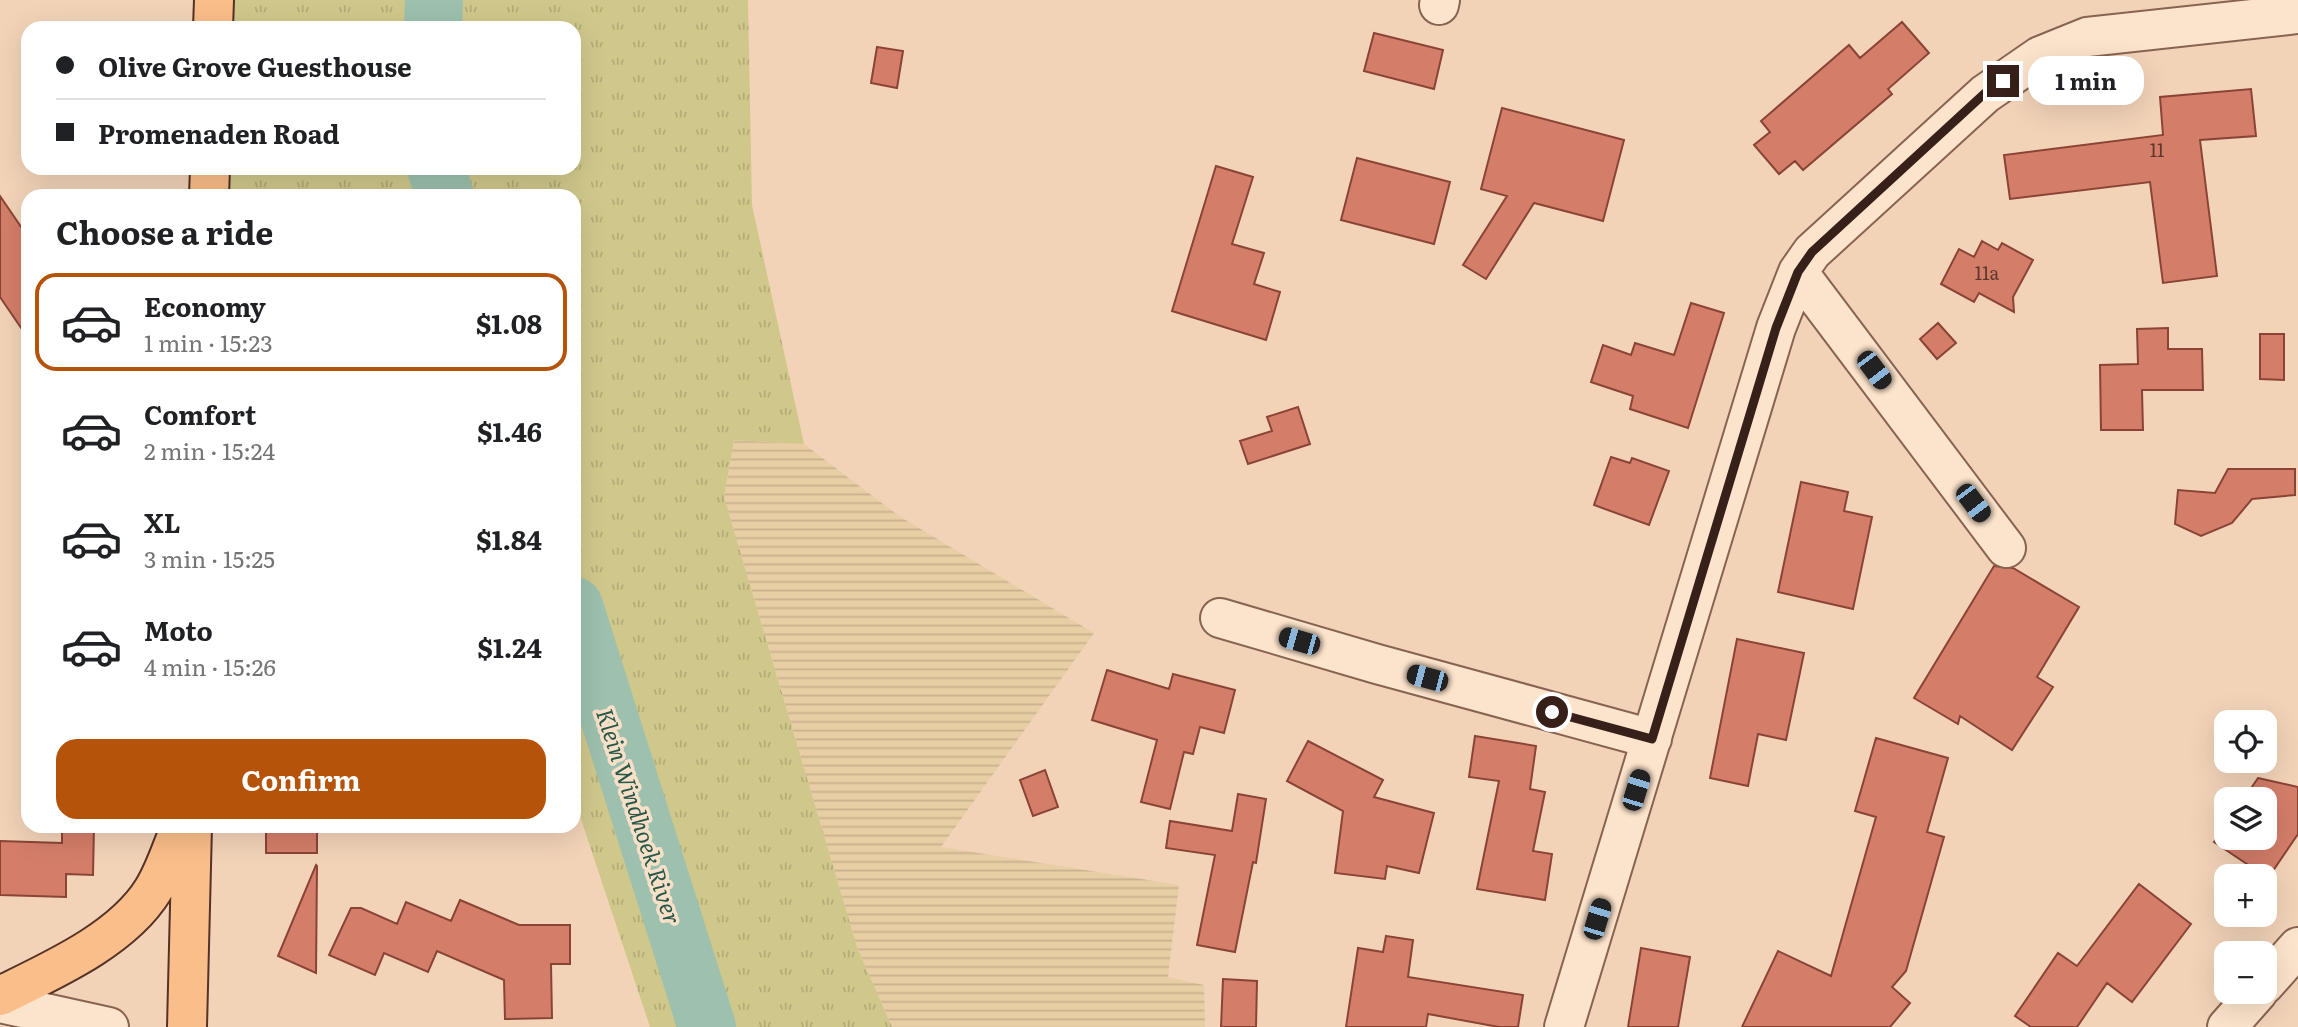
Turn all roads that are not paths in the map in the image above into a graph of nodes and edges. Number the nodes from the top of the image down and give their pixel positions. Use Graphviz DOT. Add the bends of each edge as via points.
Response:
graph roads {
  1 [pos="214,0"];
  2 [pos="2298,14"];
  3 [pos="213,21"];
  4 [pos="1798,272"];
  5 [pos="2006,548"];
  6 [pos="1220,618"];
  7 [pos="1652,739"];
  8 [pos="178,833"];
  9 [pos="192,833"];
  10 [pos="2298,947"];
  11 [pos="2277,970"];
  12 [pos="0,996"];
  13 [pos="0,1003"];
  14 [pos="2247,1004"];
  15 [pos="109,1027"];
  16 [pos="187,1027"];
  17 [pos="1564,1027"];
  18 [pos="2227,1027"];
  1 -- 3 [label="main road"];
  2 -- 4 [label="street" via="2087,37 2040,56 1984,94 1905,164 1821,243"];
  4 -- 5 [label="street"];
  4 -- 7 [label="street" via="1776,328"];
  6 -- 7 [label="street"];
  7 -- 17 [label="street"];
  8 -- 12 [label="main road" via="153,891 125,920 92,948"];
  9 -- 16 [label="main road"];
  10 -- 11 [label="street"];
  13 -- 15 [label="street"];
  14 -- 18 [label="street"];
}
